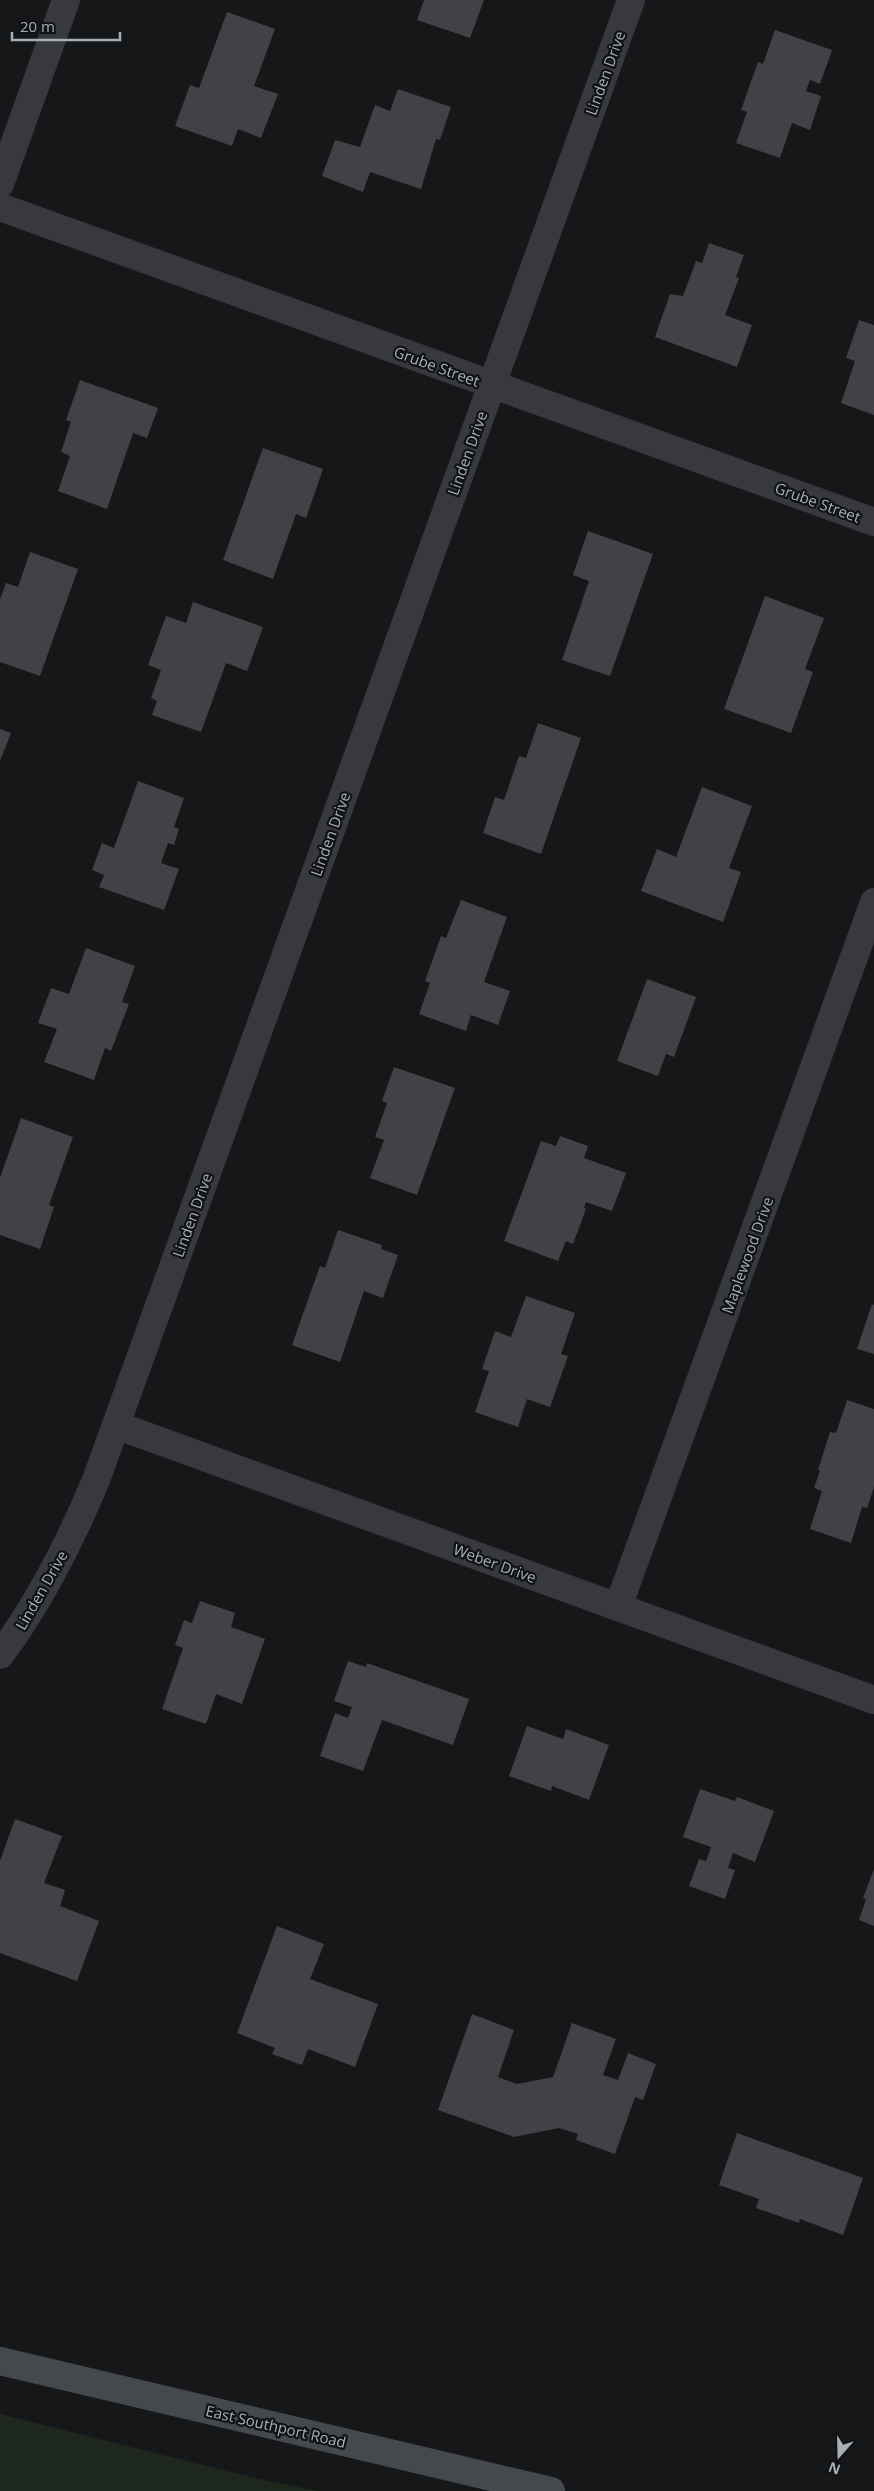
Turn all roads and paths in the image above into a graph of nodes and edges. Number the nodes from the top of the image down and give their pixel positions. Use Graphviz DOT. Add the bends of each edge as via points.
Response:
graph roads {
  1 [pos="66,0"];
  2 [pos="631,0"];
  3 [pos="0,184"];
  4 [pos="0,207"];
  5 [pos="491,386"];
  6 [pos="874,522"];
  7 [pos="874,902"];
  8 [pos="116,1425"];
  9 [pos="618,1607"];
  10 [pos="0,1655"];
  11 [pos="874,1700"];
  12 [pos="0,2361"];
  13 [pos="551,2491"];
  1 -- 3 [label="street"];
  2 -- 5 [label="street, Linden Drive"];
  4 -- 5 [label="street, Grube Street"];
  5 -- 6 [label="street, Grube Street"];
  5 -- 8 [label="street, Linden Drive"];
  7 -- 9 [label="street, Maplewood Drive"];
  8 -- 9 [label="street, Weber Drive"];
  8 -- 10 [label="street, Linden Drive" via="69,1542 36,1602"];
  9 -- 11 [label="street, Weber Drive"];
  12 -- 13 [label="main road, East Southport Road"];
}
